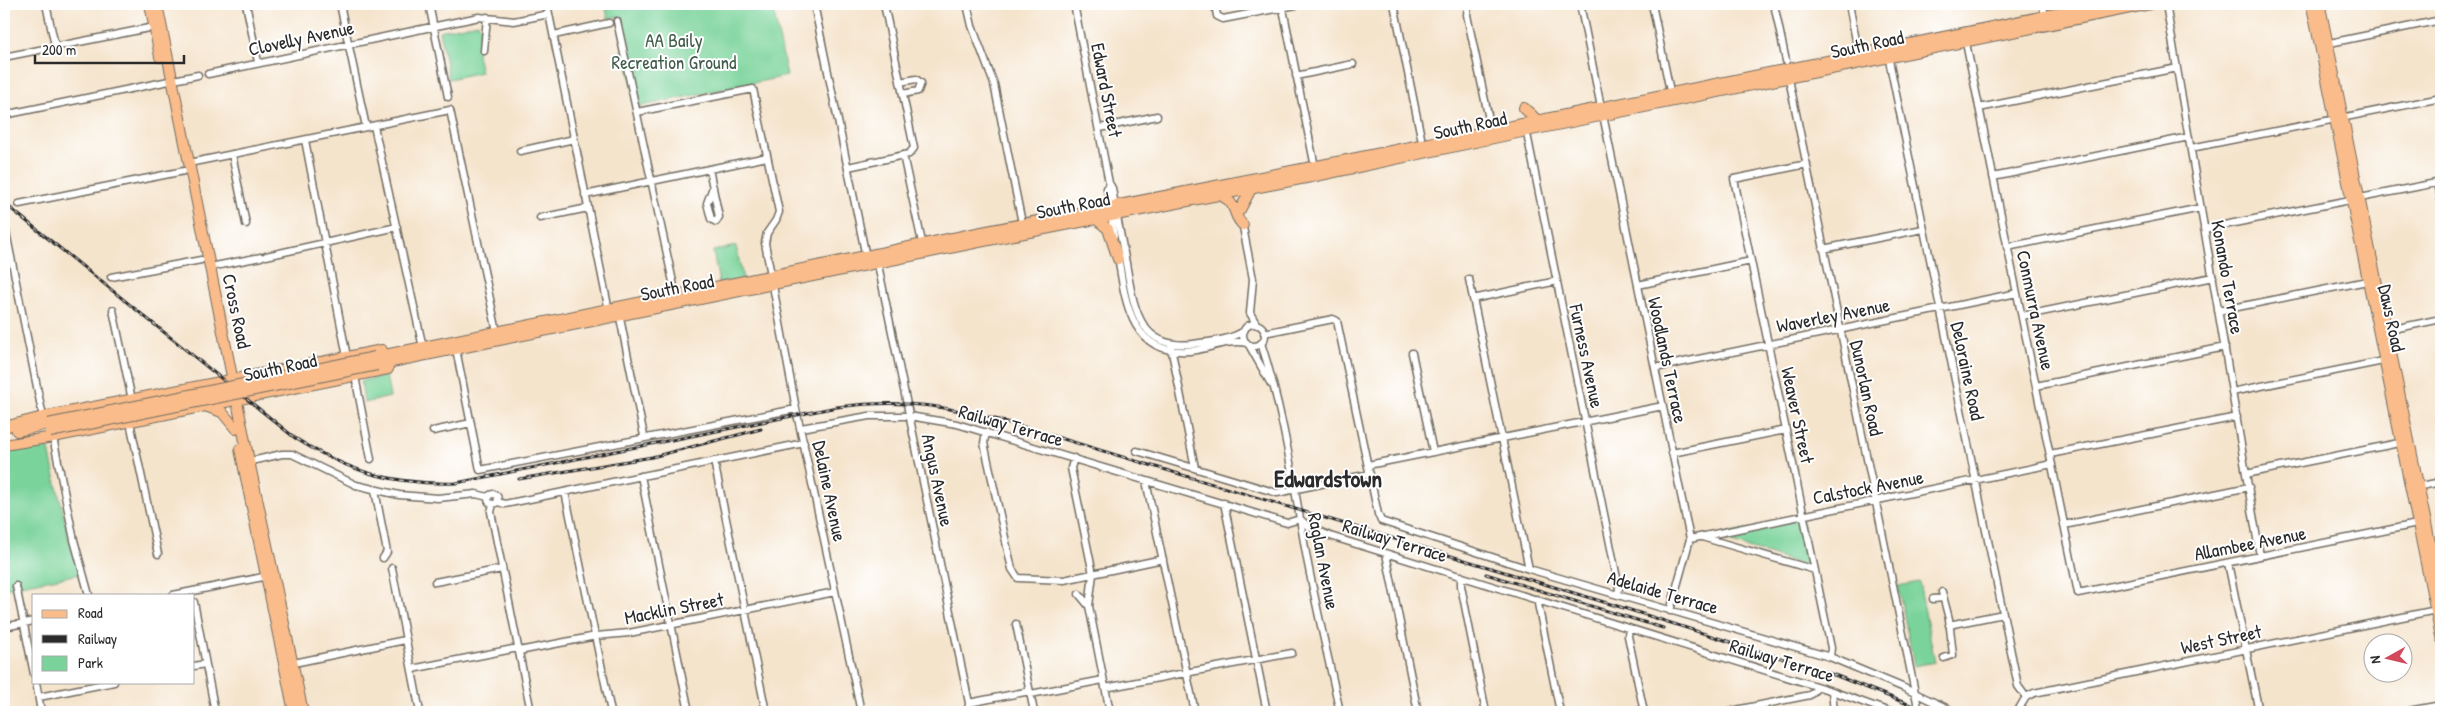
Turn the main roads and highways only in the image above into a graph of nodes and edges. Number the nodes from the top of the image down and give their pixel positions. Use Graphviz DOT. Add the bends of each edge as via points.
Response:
graph roads {
  1 [pos="150,4"];
  2 [pos="157,4"];
  3 [pos="2104,4"];
  4 [pos="2150,4"];
  5 [pos="2311,4"];
  6 [pos="2320,4"];
  7 [pos="2046,20"];
  8 [pos="158,26"];
  9 [pos="2324,44"];
  10 [pos="1787,69"];
  11 [pos="1671,97"];
  12 [pos="1524,108"];
  13 [pos="1602,111"];
  14 [pos="1537,120"];
  15 [pos="1525,127"];
  16 [pos="1424,148"];
  17 [pos="1236,187"];
  18 [pos="1251,189"];
  19 [pos="1220,195"];
  20 [pos="1240,210"];
  21 [pos="1113,211"];
  22 [pos="1096,219"];
  23 [pos="1243,225"];
  24 [pos="1023,228"];
  25 [pos="1118,259"];
  26 [pos="206,264"];
  27 [pos="614,312"];
  28 [pos="472,337"];
  29 [pos="456,349"];
  30 [pos="227,350"];
  31 [pos="2389,360"];
  32 [pos="376,361"];
  33 [pos="254,375"];
  34 [pos="230,380"];
  35 [pos="200,386"];
  36 [pos="262,395"];
  37 [pos="234,401"];
  38 [pos="205,407"];
  39 [pos="4,427"];
  40 [pos="48,428"];
  41 [pos="236,429"];
  42 [pos="4,433"];
  43 [pos="4,441"];
  44 [pos="4,445"];
  45 [pos="246,462"];
  46 [pos="2422,523"];
  47 [pos="2439,568"];
  48 [pos="2441,594"];
  49 [pos="2438,609"];
  50 [pos="2441,639"];
  51 [pos="288,664"];
  52 [pos="294,712"];
  53 [pos="303,712"];
  1 -- 8 [label="highway, Cross Road"];
  2 -- 8 [label="highway, Cross Road"];
  3 -- 7 [label="highway, South Road"];
  4 -- 7 [label="highway, South Road"];
  5 -- 9 [label="main road, Daws Road"];
  6 -- 9 [label="main road, Daws Road"];
  7 -- 10 [label="highway, South Road" via="1860,59"];
  8 -- 26 [label="highway, Cross Road"];
  9 -- 31 [label="main road, Daws Road"];
  10 -- 11 [label="highway, South Road"];
  10 -- 11 [label="highway, South Road" via="1685,90"];
  11 -- 13 [label="highway, South Road"];
  12 -- 14 [label="highway"];
  13 -- 14 [label="highway, South Road"];
  13 -- 15 [label="highway, South Road"];
  14 -- 15 [label="highway, South Road"];
  15 -- 16 [label="highway, South Road"];
  15 -- 16 [label="highway, South Road" via="1491,129"];
  16 -- 17 [label="highway, South Road" via="1315,167"];
  16 -- 18 [label="highway, South Road"];
  17 -- 18 [label="highway, South Road"];
  17 -- 19 [label="highway, South Road"];
  17 -- 21 [label="highway, South Road"];
  18 -- 20 [label="highway"];
  19 -- 21 [label="highway, South Road"];
  19 -- 23 [label="highway" via="1232,203"];
  21 -- 22 [label="highway, South Road"];
  21 -- 24 [label="highway, South Road"];
  22 -- 24 [label="highway, South Road"];
  22 -- 25 [label="highway" via="1108,229"];
  24 -- 27 [label="highway, South Road"];
  26 -- 30 [label="highway, Cross Road"];
  26 -- 34 [label="highway, Cross Road"];
  27 -- 28 [label="highway, South Road"];
  27 -- 29 [label="highway, South Road"];
  28 -- 32 [label="highway, South Road"];
  28 -- 33 [label="highway" via="422,343"];
  29 -- 32 [label="highway, South Road"];
  29 -- 36 [label="highway" via="428,360"];
  30 -- 33 [label="highway" via="238,368"];
  30 -- 34 [label="highway, Cross Road"];
  31 -- 46 [label="main road, Daws Road" via="2410,488"];
  31 -- 46 [label="main road, Daws Road" via="2420,486"];
  32 -- 40 [label="highway, South Road, bridge"];
  33 -- 34 [label="highway"];
  33 -- 36 [label="highway"];
  34 -- 35 [label="highway"];
  34 -- 37 [label="highway, Cross Road"];
  35 -- 38 [label="highway"];
  35 -- 40 [label="highway" via="132,400"];
  36 -- 37 [label="highway"];
  37 -- 38 [label="highway"];
  37 -- 41 [label="highway, Cross Road"];
  37 -- 45 [label="highway, Cross Road"];
  38 -- 40 [label="highway" via="130,422"];
  38 -- 41 [label="highway" via="222,412"];
  39 -- 40 [label="highway"];
  40 -- 42 [label="highway, South Road"];
  40 -- 43 [label="highway, South Road"];
  40 -- 44 [label="highway"];
  41 -- 45 [label="highway, Cross Road"];
  45 -- 51 [label="highway, Cross Road"];
  46 -- 47 [label="main road, Daws Road"];
  46 -- 49 [label="main road, Daws Road"];
  47 -- 48 [label="main road, Daws Road"];
  49 -- 50 [label="main road, Daws Road"];
  51 -- 52 [label="highway, Cross Road"];
  51 -- 53 [label="highway, Cross Road"];
}
